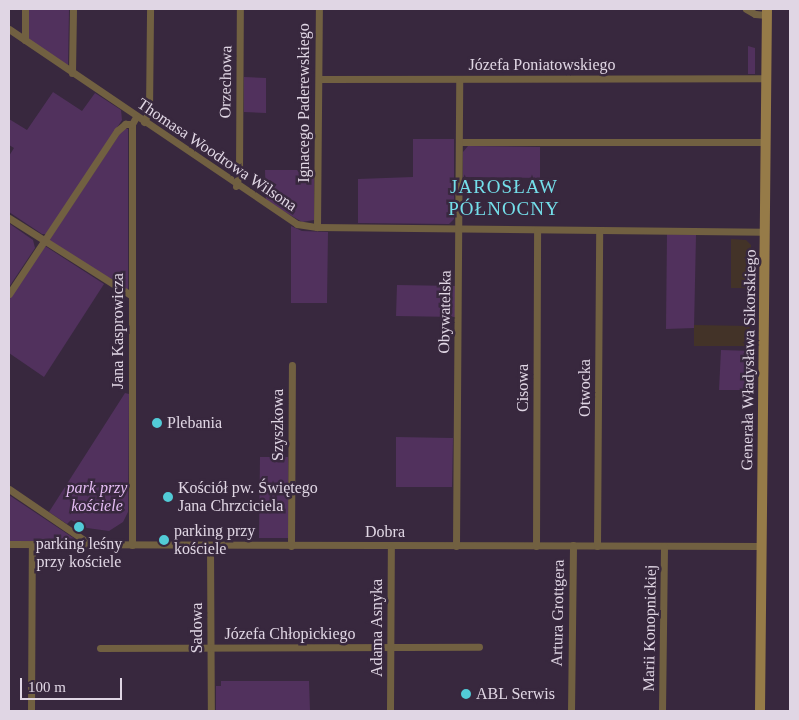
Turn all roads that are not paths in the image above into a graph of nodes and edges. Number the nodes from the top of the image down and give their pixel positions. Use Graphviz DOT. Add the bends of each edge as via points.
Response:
graph roads {
  1 [pos="25,9"];
  2 [pos="73,9"];
  3 [pos="150,9"];
  4 [pos="240,9"];
  5 [pos="319,9"];
  6 [pos="746,9"];
  7 [pos="767,12"];
  8 [pos="9,30"];
  9 [pos="25,40"];
  10 [pos="72,73"];
  11 [pos="766,78"];
  12 [pos="319,79"];
  13 [pos="459,79"];
  14 [pos="134,120"];
  15 [pos="144,122"];
  16 [pos="459,142"];
  17 [pos="765,142"];
  18 [pos="236,186"];
  19 [pos="9,218"];
  20 [pos="317,228"];
  21 [pos="460,229"];
  22 [pos="537,230"];
  23 [pos="599,230"];
  24 [pos="765,232"];
  25 [pos="44,241"];
  26 [pos="9,294"];
  27 [pos="131,295"];
  28 [pos="292,365"];
  29 [pos="9,490"];
  30 [pos="9,544"];
  31 [pos="32,544"];
  32 [pos="90,544"];
  33 [pos="132,545"];
  34 [pos="210,545"];
  35 [pos="291,546"];
  36 [pos="391,546"];
  37 [pos="456,546"];
  38 [pos="536,546"];
  39 [pos="573,546"];
  40 [pos="597,546"];
  41 [pos="664,546"];
  42 [pos="762,546"];
  43 [pos="391,647"];
  44 [pos="479,647"];
  45 [pos="100,648"];
  46 [pos="211,648"];
  47 [pos="31,711"];
  48 [pos="211,711"];
  49 [pos="390,711"];
  50 [pos="571,711"];
  51 [pos="662,711"];
  52 [pos="760,711"];
  1 -- 9 [label="street"];
  2 -- 10 [label="street"];
  3 -- 15 [label="street" via="149,111"];
  4 -- 18 [label="street, Orzechowa" via="239,174"];
  5 -- 12 [label="street, Ignacego Paderewskiego"];
  6 -- 7 [label="street" via="755,14"];
  7 -- 11 [label="main road, Generała Władysława Sikorskiego"];
  8 -- 9 [label="street, Thomasa Woodrowa Wilsona"];
  9 -- 10 [label="street, Thomasa Woodrowa Wilsona"];
  10 -- 14 [label="street, Thomasa Woodrowa Wilsona"];
  11 -- 13 [label="street, Józefa Poniatowskiego"];
  11 -- 17 [label="main road, Generała Władysława Sikorskiego"];
  12 -- 13 [label="street, Józefa Poniatowskiego"];
  12 -- 20 [label="street, Ignacego Paderewskiego"];
  13 -- 16 [label="street, Obywatelska"];
  14 -- 15 [label="street, Thomasa Woodrowa Wilsona"];
  14 -- 25 [label="street" via="117,131"];
  14 -- 27 [label="street, Jana Kasprowicza"];
  15 -- 18 [label="street, Thomasa Woodrowa Wilsona"];
  16 -- 17 [label="street"];
  16 -- 21 [label="street, Obywatelska"];
  17 -- 24 [label="main road, Generała Władysława Sikorskiego"];
  18 -- 20 [label="street, Thomasa Woodrowa Wilsona" via="285,219"];
  19 -- 25 [label="street"];
  20 -- 21 [label="street, Thomasa Woodrowa Wilsona"];
  21 -- 22 [label="street, Thomasa Woodrowa Wilsona"];
  21 -- 37 [label="street, Obywatelska"];
  22 -- 23 [label="street, Thomasa Woodrowa Wilsona"];
  22 -- 38 [label="street, Cisowa"];
  23 -- 24 [label="street, Thomasa Woodrowa Wilsona"];
  23 -- 40 [label="street, Otwocka"];
  24 -- 42 [label="main road, Generała Władysława Sikorskiego"];
  25 -- 26 [label="street"];
  25 -- 27 [label="street"];
  27 -- 33 [label="street, Jana Kasprowicza"];
  28 -- 35 [label="street, Szyszkowa"];
  29 -- 32 [label="street"];
  30 -- 31 [label="street, Dobra"];
  31 -- 32 [label="street, Dobra"];
  31 -- 47 [label="street"];
  32 -- 33 [label="street, Dobra"];
  33 -- 34 [label="street, Dobra"];
  34 -- 35 [label="street, Dobra"];
  34 -- 46 [label="street, Sadowa"];
  35 -- 36 [label="street, Dobra"];
  36 -- 37 [label="street, Dobra"];
  36 -- 43 [label="street, Adama Asnyka"];
  37 -- 38 [label="street, Dobra"];
  38 -- 39 [label="street, Dobra"];
  39 -- 40 [label="street, Dobra"];
  39 -- 50 [label="street, Artura Grottgera"];
  40 -- 41 [label="street, Dobra"];
  41 -- 42 [label="street, Dobra"];
  41 -- 51 [label="street, Marii Konopnickiej"];
  42 -- 52 [label="main road, Generała Władysława Sikorskiego"];
  43 -- 44 [label="street, Józefa Chłopickiego"];
  43 -- 46 [label="street, Józefa Chłopickiego"];
  43 -- 49 [label="street, Adama Asnyka"];
  45 -- 46 [label="street, Józefa Chłopickiego"];
  46 -- 48 [label="street, Sadowa"];
}
